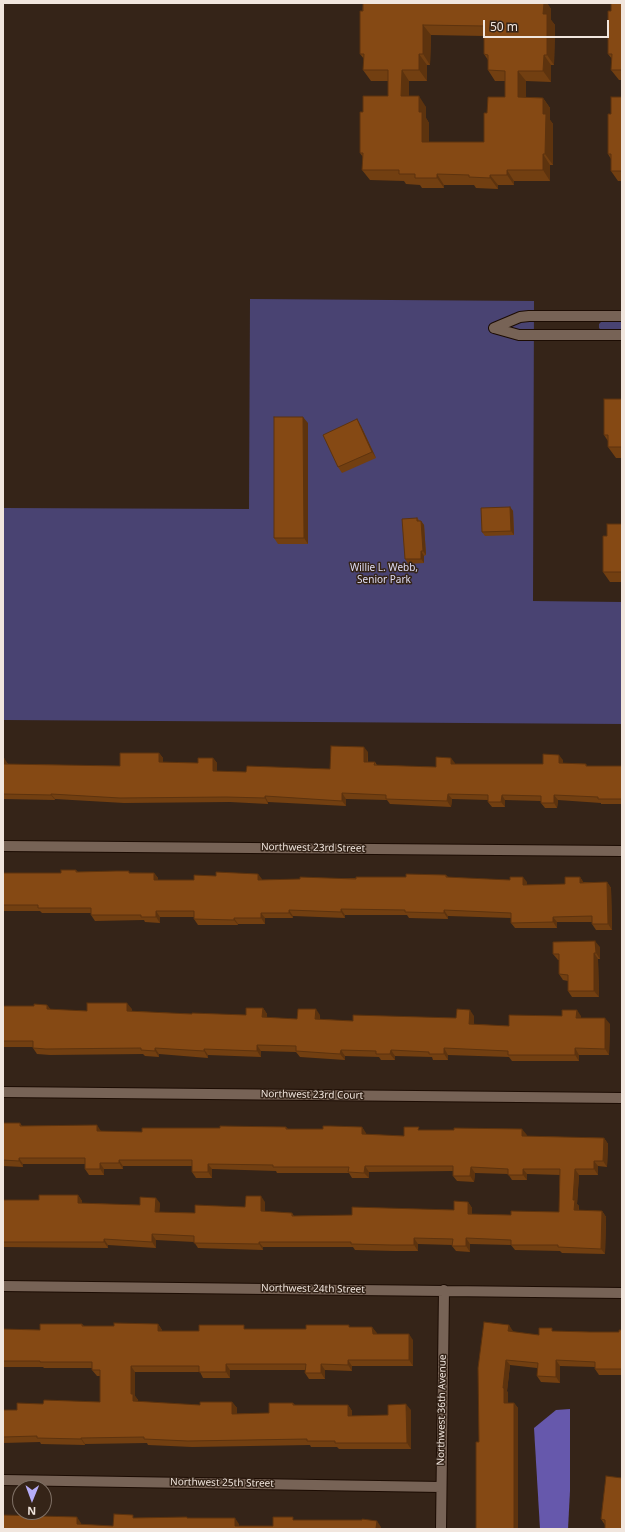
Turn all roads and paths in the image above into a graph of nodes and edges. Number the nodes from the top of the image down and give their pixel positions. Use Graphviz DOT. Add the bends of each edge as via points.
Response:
graph roads {
  1 [pos="622,316"];
  2 [pos="622,335"];
  3 [pos="3,846"];
  4 [pos="622,851"];
  5 [pos="3,1092"];
  6 [pos="622,1098"];
  7 [pos="3,1286"];
  8 [pos="444,1290"];
  9 [pos="622,1292"];
  10 [pos="3,1480"];
  11 [pos="441,1487"];
  12 [pos="441,1529"];
  1 -- 2 [label="street" via="529,316 494,328 519,335"];
  3 -- 4 [label="street, Northwest 23rd Street"];
  5 -- 6 [label="street, Northwest 23rd Court"];
  7 -- 8 [label="street, Northwest 24th Street"];
  8 -- 9 [label="street, Northwest 24th Street"];
  8 -- 11 [label="street, Northwest 36th Avenue"];
  10 -- 11 [label="street, Northwest 25th Street"];
  11 -- 12 [label="street, Northwest 36th Avenue"];
}
